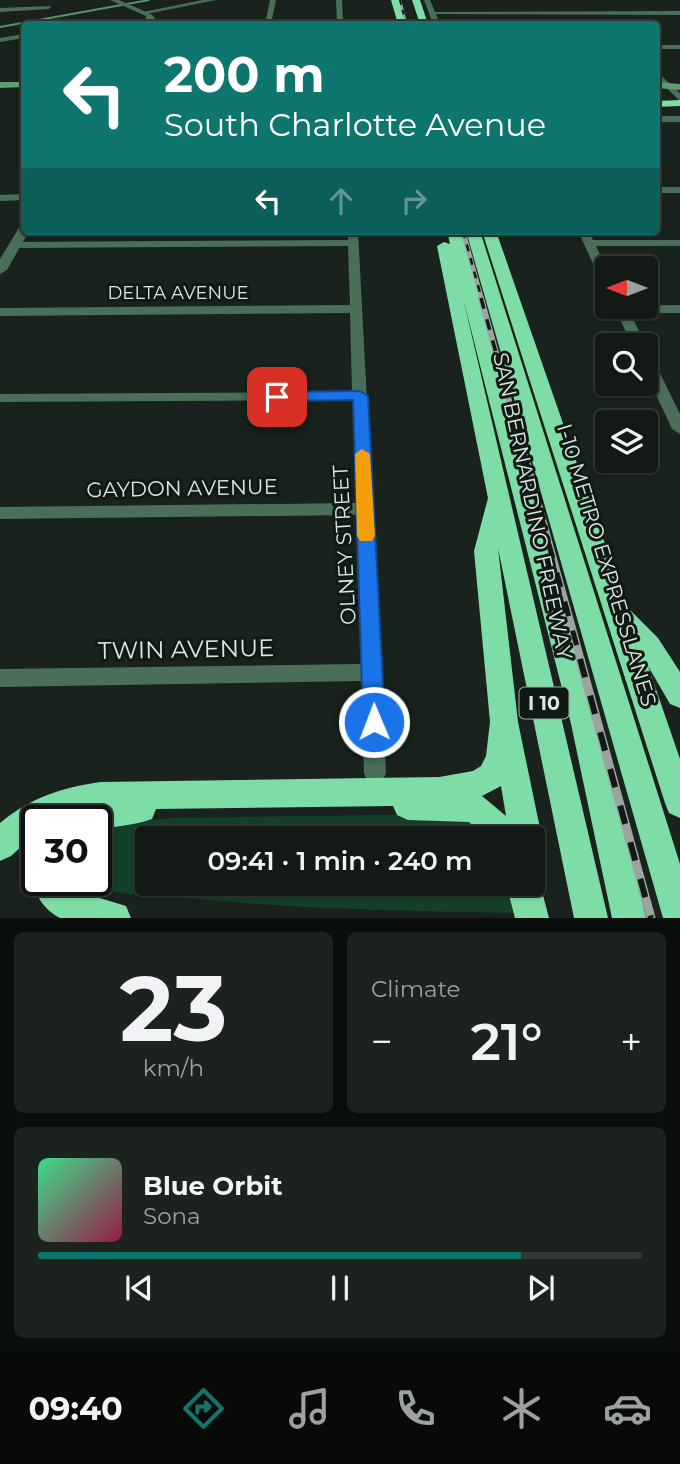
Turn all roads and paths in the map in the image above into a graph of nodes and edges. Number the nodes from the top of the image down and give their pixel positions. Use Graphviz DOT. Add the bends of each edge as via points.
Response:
graph roads {
  1 [pos="113,0"];
  2 [pos="213,0"];
  3 [pos="273,0"];
  4 [pos="339,0"];
  5 [pos="387,0"];
  6 [pos="396,0"];
  7 [pos="405,0"];
  8 [pos="416,0"];
  9 [pos="428,0"];
  10 [pos="190,5"];
  11 [pos="609,7"];
  12 [pos="49,8"];
  13 [pos="0,10"];
  14 [pos="207,11"];
  15 [pos="146,12"];
  16 [pos="615,13"];
  17 [pos="680,13"];
  18 [pos="433,15"];
  19 [pos="150,21"];
  20 [pos="269,21"];
  21 [pos="340,21"];
  22 [pos="392,21"];
  23 [pos="401,21"];
  24 [pos="411,21"];
  25 [pos="423,21"];
  26 [pos="436,21"];
  27 [pos="21,36"];
  28 [pos="0,40"];
  29 [pos="660,47"];
  30 [pos="680,47"];
  31 [pos="660,76"];
  32 [pos="0,87"];
  33 [pos="21,87"];
  34 [pos="675,87"];
  35 [pos="680,101"];
  36 [pos="660,103"];
  37 [pos="660,119"];
  38 [pos="680,119"];
  39 [pos="660,190"];
  40 [pos="680,190"];
  41 [pos="21,197"];
  42 [pos="0,198"];
  43 [pos="21,234"];
  44 [pos="441,235"];
  45 [pos="455,235"];
  46 [pos="474,235"];
  47 [pos="490,235"];
  48 [pos="585,235"];
  49 [pos="353,237"];
  50 [pos="589,243"];
  51 [pos="680,243"];
  52 [pos="15,245"];
  53 [pos="595,256"];
  54 [pos="0,270"];
  55 [pos="356,309"];
  56 [pos="658,309"];
  57 [pos="680,309"];
  58 [pos="0,312"];
  59 [pos="658,384"];
  60 [pos="663,394"];
  61 [pos="680,394"];
  62 [pos="360,396"];
  63 [pos="0,398"];
  64 [pos="680,429"];
  65 [pos="499,495"];
  66 [pos="364,509"];
  67 [pos="0,513"];
  68 [pos="617,610"];
  69 [pos="373,672"];
  70 [pos="0,678"];
  71 [pos="680,696"];
  72 [pos="504,722"];
  73 [pos="375,773"];
  74 [pos="680,803"];
  75 [pos="112,811"];
  76 [pos="495,826"];
  77 [pos="524,826"];
  78 [pos="0,845"];
  79 [pos="58,896"];
  80 [pos="679,914"];
  81 [pos="590,915"];
  82 [pos="629,915"];
  83 [pos="114,918"];
  1 -- 15 [label="street"];
  2 -- 10 [label="street"];
  3 -- 20 [label="street"];
  4 -- 21 [label="street"];
  5 -- 22 [label="highway"];
  6 -- 23 [label="highway"];
  7 -- 24 [label="highway"];
  8 -- 25 [label="highway"];
  9 -- 18 [label="street"];
  10 -- 14 [label="street"];
  10 -- 15 [label="street"];
  11 -- 16 [label="street"];
  12 -- 13 [label="street"];
  15 -- 19 [label="street"];
  16 -- 17 [label="street"];
  16 -- 18 [label="street"];
  18 -- 26 [label="street"];
  27 -- 28 [label="street"];
  29 -- 30 [label="street"];
  31 -- 34 [label="street"];
  32 -- 33 [label="main road"];
  34 -- 35 [label="street"];
  35 -- 36 [label="highway"];
  37 -- 38 [label="street"];
  39 -- 40 [label="street"];
  41 -- 42 [label="street"];
  43 -- 52 [label="street"];
  44 -- 65 [label="highway, SAN BERNARDINO FREEWAY / I 10"];
  45 -- 82 [label="highway" via="584,724"];
  46 -- 80 [label="highway, I-10 METRO EXPRESSLANES"];
  47 -- 68 [label="highway, SAN BERNARDINO FREEWAY"];
  48 -- 50 [label="street"];
  49 -- 52 [label="street"];
  49 -- 55 [label="street, OLNEY STREET"];
  50 -- 51 [label="street"];
  50 -- 53 [label="street"];
  52 -- 54 [label="street"];
  55 -- 58 [label="street, DELTA AVENUE"];
  55 -- 62 [label="street, OLNEY STREET"];
  56 -- 57 [label="street"];
  59 -- 60 [label="street"];
  60 -- 61 [label="street"];
  60 -- 64 [label="street"];
  62 -- 63 [label="street"];
  62 -- 66 [label="street, OLNEY STREET"];
  65 -- 72 [label="highway" via="486,551"];
  65 -- 81 [label="highway, SAN BERNARDINO FREEWAY / I 10"];
  66 -- 67 [label="street, GAYDON AVENUE"];
  66 -- 69 [label="street, OLNEY STREET"];
  68 -- 71 [label="highway" via="649,645"];
  68 -- 74 [label="highway, SAN BERNARDINO FREEWAY"];
  69 -- 70 [label="street, TWIN AVENUE"];
  69 -- 73 [label="street, OLNEY STREET"];
  72 -- 77 [label="highway"];
  72 -- 78 [label="highway" via="498,768 490,779 474,786 439,791 71,799 34,814"];
  75 -- 76 [label="highway" via="181,806 450,806 476,808"];
  79 -- 83 [label="highway" via="67,905"];
}
